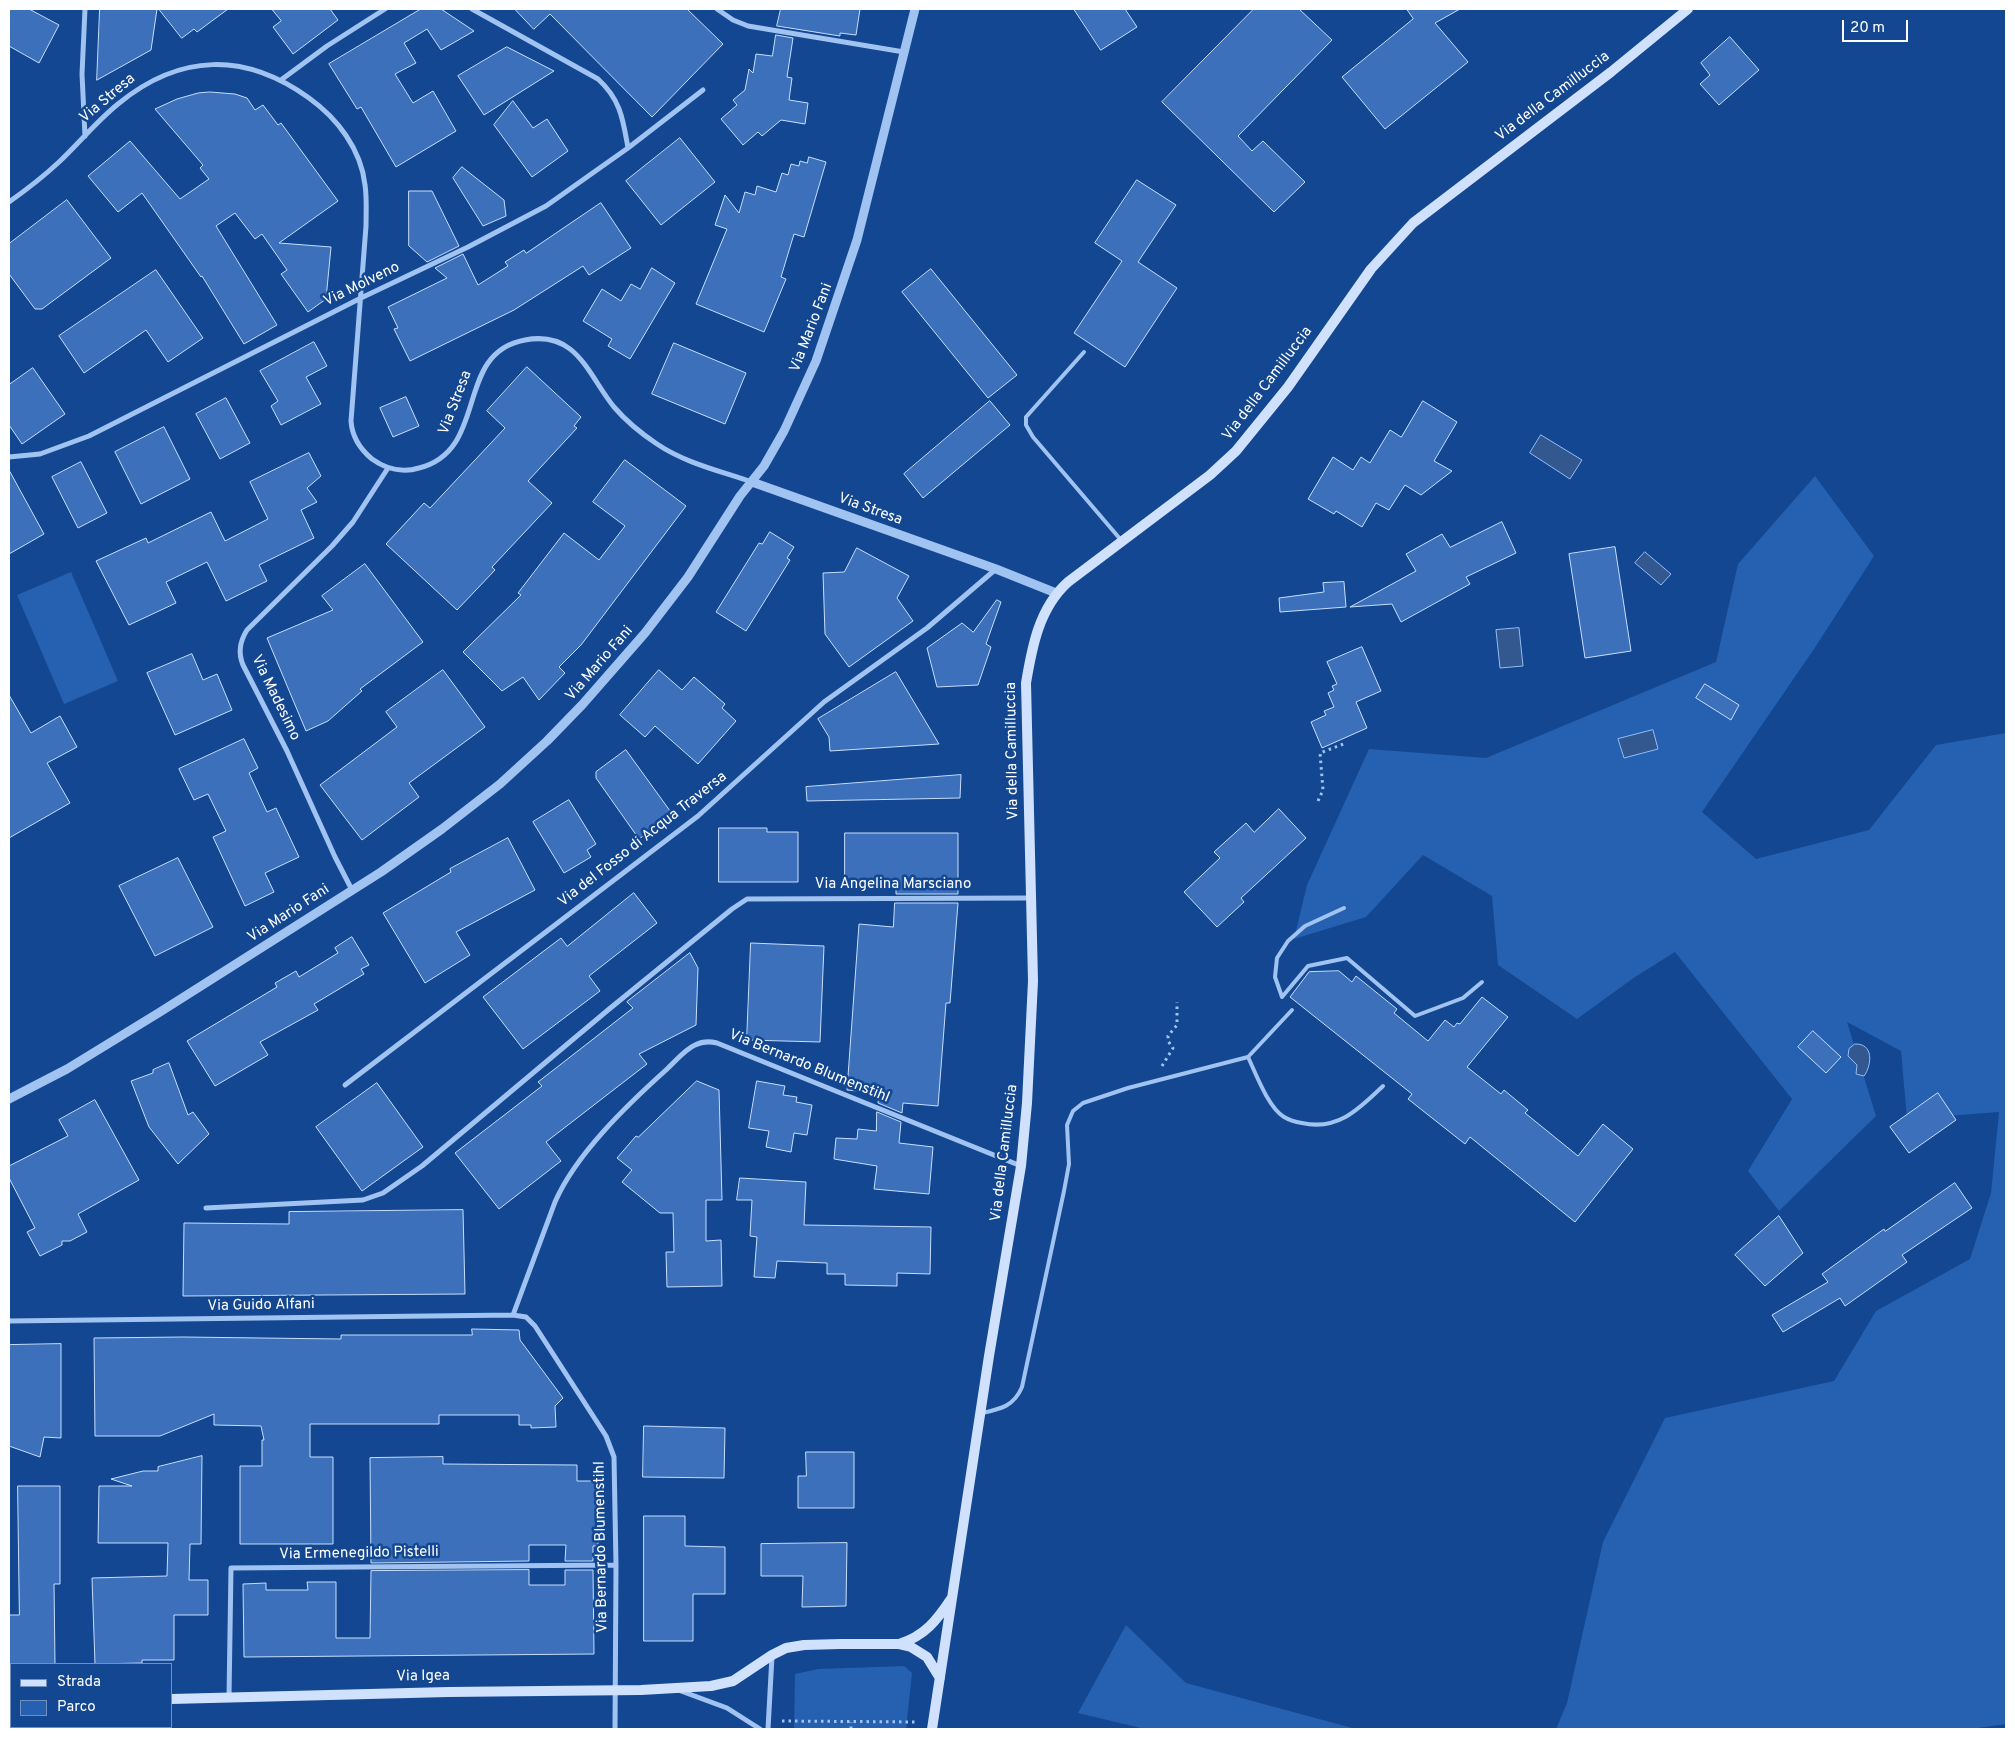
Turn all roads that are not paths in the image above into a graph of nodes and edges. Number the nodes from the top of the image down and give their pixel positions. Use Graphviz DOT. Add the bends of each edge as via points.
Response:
graph roads {
  1 [pos="85,9"];
  2 [pos="385,9"];
  3 [pos="472,9"];
  4 [pos="716,9"];
  5 [pos="915,9"];
  6 [pos="1688,9"];
  7 [pos="904,52"];
  8 [pos="281,80"];
  9 [pos="704,90"];
  10 [pos="85,136"];
  11 [pos="628,148"];
  12 [pos="9,202"];
  13 [pos="361,298"];
  14 [pos="1084,352"];
  15 [pos="9,457"];
  16 [pos="388,468"];
  17 [pos="752,482"];
  18 [pos="1121,540"];
  19 [pos="996,569"];
  20 [pos="1056,593"];
  21 [pos="352,890"];
  22 [pos="1032,898"];
  23 [pos="1344,908"];
  24 [pos="1482,982"];
  25 [pos="1292,1010"];
  26 [pos="1248,1057"];
  27 [pos="345,1085"];
  28 [pos="1383,1086"];
  29 [pos="9,1100"];
  30 [pos="1021,1166"];
  31 [pos="206,1208"];
  32 [pos="512,1315"];
  33 [pos="9,1321"];
  34 [pos="981,1413"];
  35 [pos="616,1565"];
  36 [pos="953,1595"];
  37 [pos="898,1644"];
  38 [pos="772,1655"];
  39 [pos="940,1678"];
  40 [pos="676,1689"];
  41 [pos="616,1690"];
  42 [pos="229,1697"];
  43 [pos="172,1699"];
  44 [pos="933,1726"];
  45 [pos="615,1729"];
  46 [pos="760,1729"];
  47 [pos="768,1729"];
  1 -- 10 [label="street" via="82,64"];
  2 -- 8 [label="street" via="335,40"];
  3 -- 11 [label="street" via="598,79 618,105"];
  4 -- 7 [label="street" via="748,26"];
  5 -- 7 [label="street, Via Mario Fani"];
  6 -- 18 [label="main road, Via della Camilluccia" via="1612,72 1413,223 1370,269 1288,387 1236,451 1210,475"];
  7 -- 17 [label="street, Via Mario Fani" via="857,240 823,341 784,431"];
  8 -- 10 [label="street, Via Stresa" via="222,63 171,72 140,88"];
  8 -- 13 [label="street, Via Stresa" via="328,114 346,136 364,175"];
  9 -- 11 [label="street, Via Molveno"];
  10 -- 12 [label="street, Via Stresa" via="36,183"];
  11 -- 13 [label="street, Via Molveno" via="546,206 419,272"];
  13 -- 15 [label="street, Via Molveno" via="89,436 40,454"];
  13 -- 16 [label="street, Via Stresa" via="352,428 363,450"];
  14 -- 18 [label="lane" via="1025,422 1033,437"];
  16 -- 17 [label="street, Via Stresa" via="410,471 432,464 449,453 461,434 490,358 513,343 541,339 563,345 579,355 615,408 656,444 691,461"];
  16 -- 21 [label="street, Via Madesimo" via="353,522 318,562 247,630 240,647 243,665"];
  17 -- 19 [label="street, Via Stresa"];
  17 -- 21 [label="street, Via Mario Fani" via="674,597 559,730 484,797"];
  18 -- 20 [label="main road, Via della Camilluccia"];
  19 -- 20 [label="street, Via Stresa"];
  19 -- 27 [label="street, Via del Fosso di Acqua Traversa" via="927,628 824,702 698,816"];
  20 -- 22 [label="main road, Via della Camilluccia" via="1039,629 1026,684"];
  21 -- 29 [label="street, Via Mario Fani" via="84,1059"];
  22 -- 30 [label="main road, Via della Camilluccia" via="1031,1039"];
  22 -- 31 [label="street, Via Angelina Marsciano" via="754,897 737,905 422,1166 383,1193 363,1200"];
  23 -- 24 [label="lane" via="1305,926 1288,940 1278,958 1275,977 1282,997 1308,966 1347,958 1415,1016 1463,998"];
  25 -- 26 [label="lane"];
  26 -- 28 [label="lane" via="1266,1093 1283,1117 1310,1125 1334,1122 1354,1114"];
  26 -- 34 [label="lane" via="1084,1103 1073,1111 1067,1125 1068,1164 1064,1191 1022,1387 1018,1398 1001,1409"];
  30 -- 32 [label="street, Via Bernardo Blumenstihl" via="718,1043 701,1043 687,1050 638,1097 570,1174 555,1202"];
  30 -- 34 [label="main road, Via della Camilluccia"];
  32 -- 33 [label="street, Via Guido Alfani"];
  32 -- 35 [label="street, Via Bernardo Blumenstihl" via="526,1317 535,1326 609,1442 614,1457"];
  34 -- 36 [label="main road, Via della Camilluccia"];
  35 -- 41 [label="street, Via Bernardo Blumenstihl"];
  35 -- 42 [label="street, Via Ermenegildo Pistelli" via="231,1568"];
  36 -- 37 [label="main road, Via della Camilluccia" via="938,1619 924,1632"];
  36 -- 39 [label="main road, Via della Camilluccia"];
  37 -- 38 [label="main road, Via Igea" via="804,1645 786,1648"];
  37 -- 39 [label="main road" via="922,1653"];
  38 -- 40 [label="main road, Via Igea" via="746,1674 724,1684"];
  38 -- 47 [label="street"];
  39 -- 44 [label="main road, Via della Camilluccia"];
  40 -- 41 [label="main road, Via Igea"];
  40 -- 46 [label="street, Via Igea" via="716,1703"];
  41 -- 42 [label="main road, Via Igea"];
  41 -- 45 [label="street, Via Bernardo Blumenstihl"];
  42 -- 43 [label="main road, Via Igea"];
}
